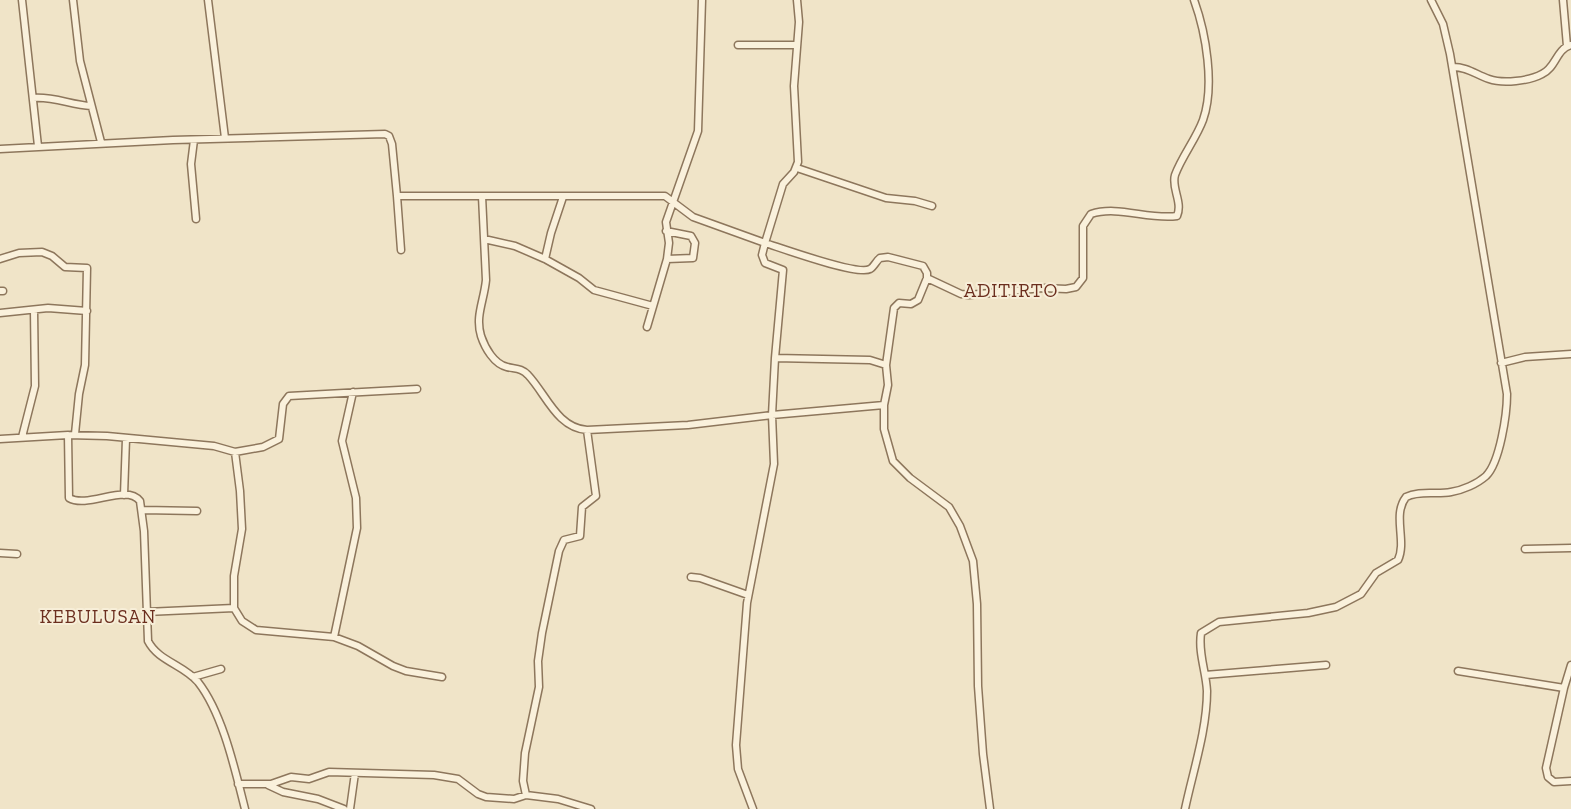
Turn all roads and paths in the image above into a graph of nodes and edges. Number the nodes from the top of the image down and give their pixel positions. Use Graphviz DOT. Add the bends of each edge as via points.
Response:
graph roads {
  1 [pos="22,0"];
  2 [pos="73,0"];
  3 [pos="208,0"];
  4 [pos="702,0"];
  5 [pos="797,0"];
  6 [pos="1194,0"];
  7 [pos="1431,0"];
  8 [pos="1563,0"];
  9 [pos="738,45"];
  10 [pos="795,45"];
  11 [pos="1569,46"];
  12 [pos="1452,67"];
  13 [pos="33,98"];
  14 [pos="91,106"];
  15 [pos="225,138"];
  16 [pos="194,140"];
  17 [pos="101,142"];
  18 [pos="38,146"];
  19 [pos="0,148"];
  20 [pos="797,168"];
  21 [pos="397,196"];
  22 [pos="482,196"];
  23 [pos="563,197"];
  24 [pos="673,201"];
  25 [pos="932,206"];
  26 [pos="196,219"];
  27 [pos="666,230"];
  28 [pos="484,239"];
  29 [pos="765,243"];
  30 [pos="401,250"];
  31 [pos="546,258"];
  32 [pos="0,259"];
  33 [pos="667,259"];
  34 [pos="927,278"];
  35 [pos="653,306"];
  36 [pos="34,310"];
  37 [pos="87,311"];
  38 [pos="0,313"];
  39 [pos="647,327"];
  40 [pos="1571,354"];
  41 [pos="775,358"];
  42 [pos="1501,363"];
  43 [pos="886,365"];
  44 [pos="417,389"];
  45 [pos="353,392"];
  46 [pos="884,405"];
  47 [pos="772,415"];
  48 [pos="587,430"];
  49 [pos="72,435"];
  50 [pos="22,437"];
  51 [pos="0,439"];
  52 [pos="126,439"];
  53 [pos="235,452"];
  54 [pos="124,494"];
  55 [pos="143,510"];
  56 [pos="197,511"];
  57 [pos="1571,548"];
  58 [pos="1526,549"];
  59 [pos="0,553"];
  60 [pos="17,554"];
  61 [pos="691,577"];
  62 [pos="748,595"];
  63 [pos="234,608"];
  64 [pos="146,612"];
  65 [pos="334,638"];
  66 [pos="1326,665"];
  67 [pos="1571,666"];
  68 [pos="221,669"];
  69 [pos="1458,671"];
  70 [pos="1205,675"];
  71 [pos="193,677"];
  72 [pos="442,677"];
  73 [pos="1564,688"];
  74 [pos="355,773"];
  75 [pos="1571,781"];
  76 [pos="238,784"];
  77 [pos="266,784"];
  78 [pos="526,795"];
  79 [pos="244,809"];
  80 [pos="344,809"];
  81 [pos="350,809"];
  82 [pos="591,809"];
  83 [pos="753,809"];
  84 [pos="990,809"];
  85 [pos="1184,809"];
  1 -- 13 [label="street"];
  2 -- 14 [label="street" via="76,35"];
  3 -- 15 [label="street"];
  4 -- 24 [label="street" via="698,131"];
  5 -- 10 [label="street" via="799,22"];
  6 -- 34 [label="street" via="1204,30 1207,98 1203,119 1175,176 1177,216 1109,211 1091,214 1083,226 1083,278 1080,284 1071,288 969,295"];
  7 -- 12 [label="street" via="1443,24"];
  8 -- 11 [label="street"];
  9 -- 10 [label="street"];
  10 -- 20 [label="street"];
  11 -- 12 [label="street" via="1547,72 1532,78 1495,80 1466,68"];
  12 -- 42 [label="street"];
  13 -- 14 [label="street" via="48,97"];
  13 -- 18 [label="street"];
  14 -- 17 [label="street"];
  15 -- 16 [label="street"];
  15 -- 21 [label="street" via="385,134 392,144"];
  16 -- 17 [label="street"];
  16 -- 26 [label="street" via="192,164"];
  17 -- 18 [label="street"];
  18 -- 19 [label="street"];
  20 -- 25 [label="street" via="886,198"];
  20 -- 29 [label="street" via="783,184"];
  21 -- 22 [label="street"];
  21 -- 30 [label="street"];
  22 -- 23 [label="street"];
  22 -- 28 [label="street"];
  23 -- 24 [label="street" via="660,196"];
  23 -- 31 [label="street"];
  24 -- 27 [label="street"];
  24 -- 29 [label="street" via="698,220"];
  27 -- 33 [label="street" via="669,238"];
  27 -- 33 [label="street" via="691,236 696,252 693,258"];
  28 -- 31 [label="street"];
  28 -- 48 [label="street" via="485,294 478,315 484,344 502,366 529,375 538,390 573,428"];
  29 -- 34 [label="street" via="861,270 869,270 880,258 896,258 924,266"];
  29 -- 41 [label="street" via="764,261 781,268 783,274"];
  31 -- 35 [label="street" via="594,290"];
  32 -- 37 [label="street" via="19,253 42,252 65,267 87,268"];
  33 -- 35 [label="street"];
  34 -- 43 [label="street" via="918,300 894,308"];
  35 -- 39 [label="street"];
  36 -- 37 [label="street"];
  36 -- 38 [label="street"];
  36 -- 50 [label="street" via="35,386"];
  37 -- 49 [label="street" via="85,365"];
  40 -- 42 [label="street" via="1525,357"];
  41 -- 43 [label="street" via="861,360"];
  41 -- 47 [label="street"];
  42 -- 70 [label="street" via="1507,394 1505,416 1494,462 1485,476 1455,492 1415,494 1406,498 1400,514 1402,544 1398,560 1376,573 1365,591 1355,598 1319,612 1234,619 1206,628 1201,633 1200,642"];
  43 -- 46 [label="street" via="888,385"];
  44 -- 45 [label="street"];
  45 -- 53 [label="street" via="289,396 283,404 279,439 263,448"];
  45 -- 65 [label="street" via="342,441 356,498 357,528"];
  46 -- 47 [label="street"];
  46 -- 84 [label="street" via="884,429 893,461 949,507 973,561 982,754"];
  47 -- 48 [label="street" via="688,425"];
  47 -- 62 [label="street" via="773,476"];
  48 -- 78 [label="street" via="596,496 582,507 580,536 564,540 559,551 542,634 539,687 525,754 523,781"];
  49 -- 50 [label="street"];
  49 -- 52 [label="street"];
  49 -- 54 [label="street" via="69,498 80,501"];
  50 -- 51 [label="street"];
  52 -- 53 [label="street" via="214,446"];
  52 -- 54 [label="street"];
  53 -- 63 [label="street" via="242,529 234,576"];
  54 -- 55 [label="street" via="138,498"];
  55 -- 56 [label="street"];
  55 -- 64 [label="street"];
  57 -- 58 [label="street"];
  59 -- 60 [label="street"];
  61 -- 62 [label="street"];
  62 -- 83 [label="street" via="736,757"];
  63 -- 64 [label="street"];
  63 -- 65 [label="street" via="247,627 260,631"];
  64 -- 71 [label="street" via="152,649"];
  65 -- 72 [label="street" via="358,646 393,666"];
  66 -- 70 [label="street"];
  67 -- 73 [label="street"];
  68 -- 71 [label="street"];
  69 -- 73 [label="street"];
  70 -- 85 [label="street" via="1204,724"];
  71 -- 76 [label="street" via="215,711"];
  73 -- 75 [label="street" via="1546,768 1548,777 1554,782"];
  74 -- 77 [label="street" via="327,772 311,779 291,777"];
  74 -- 78 [label="street" via="453,777 478,794 497,800"];
  74 -- 81 [label="street"];
  76 -- 77 [label="street"];
  76 -- 79 [label="street"];
  77 -- 80 [label="street"];
  78 -- 82 [label="street" via="558,799"];
}
